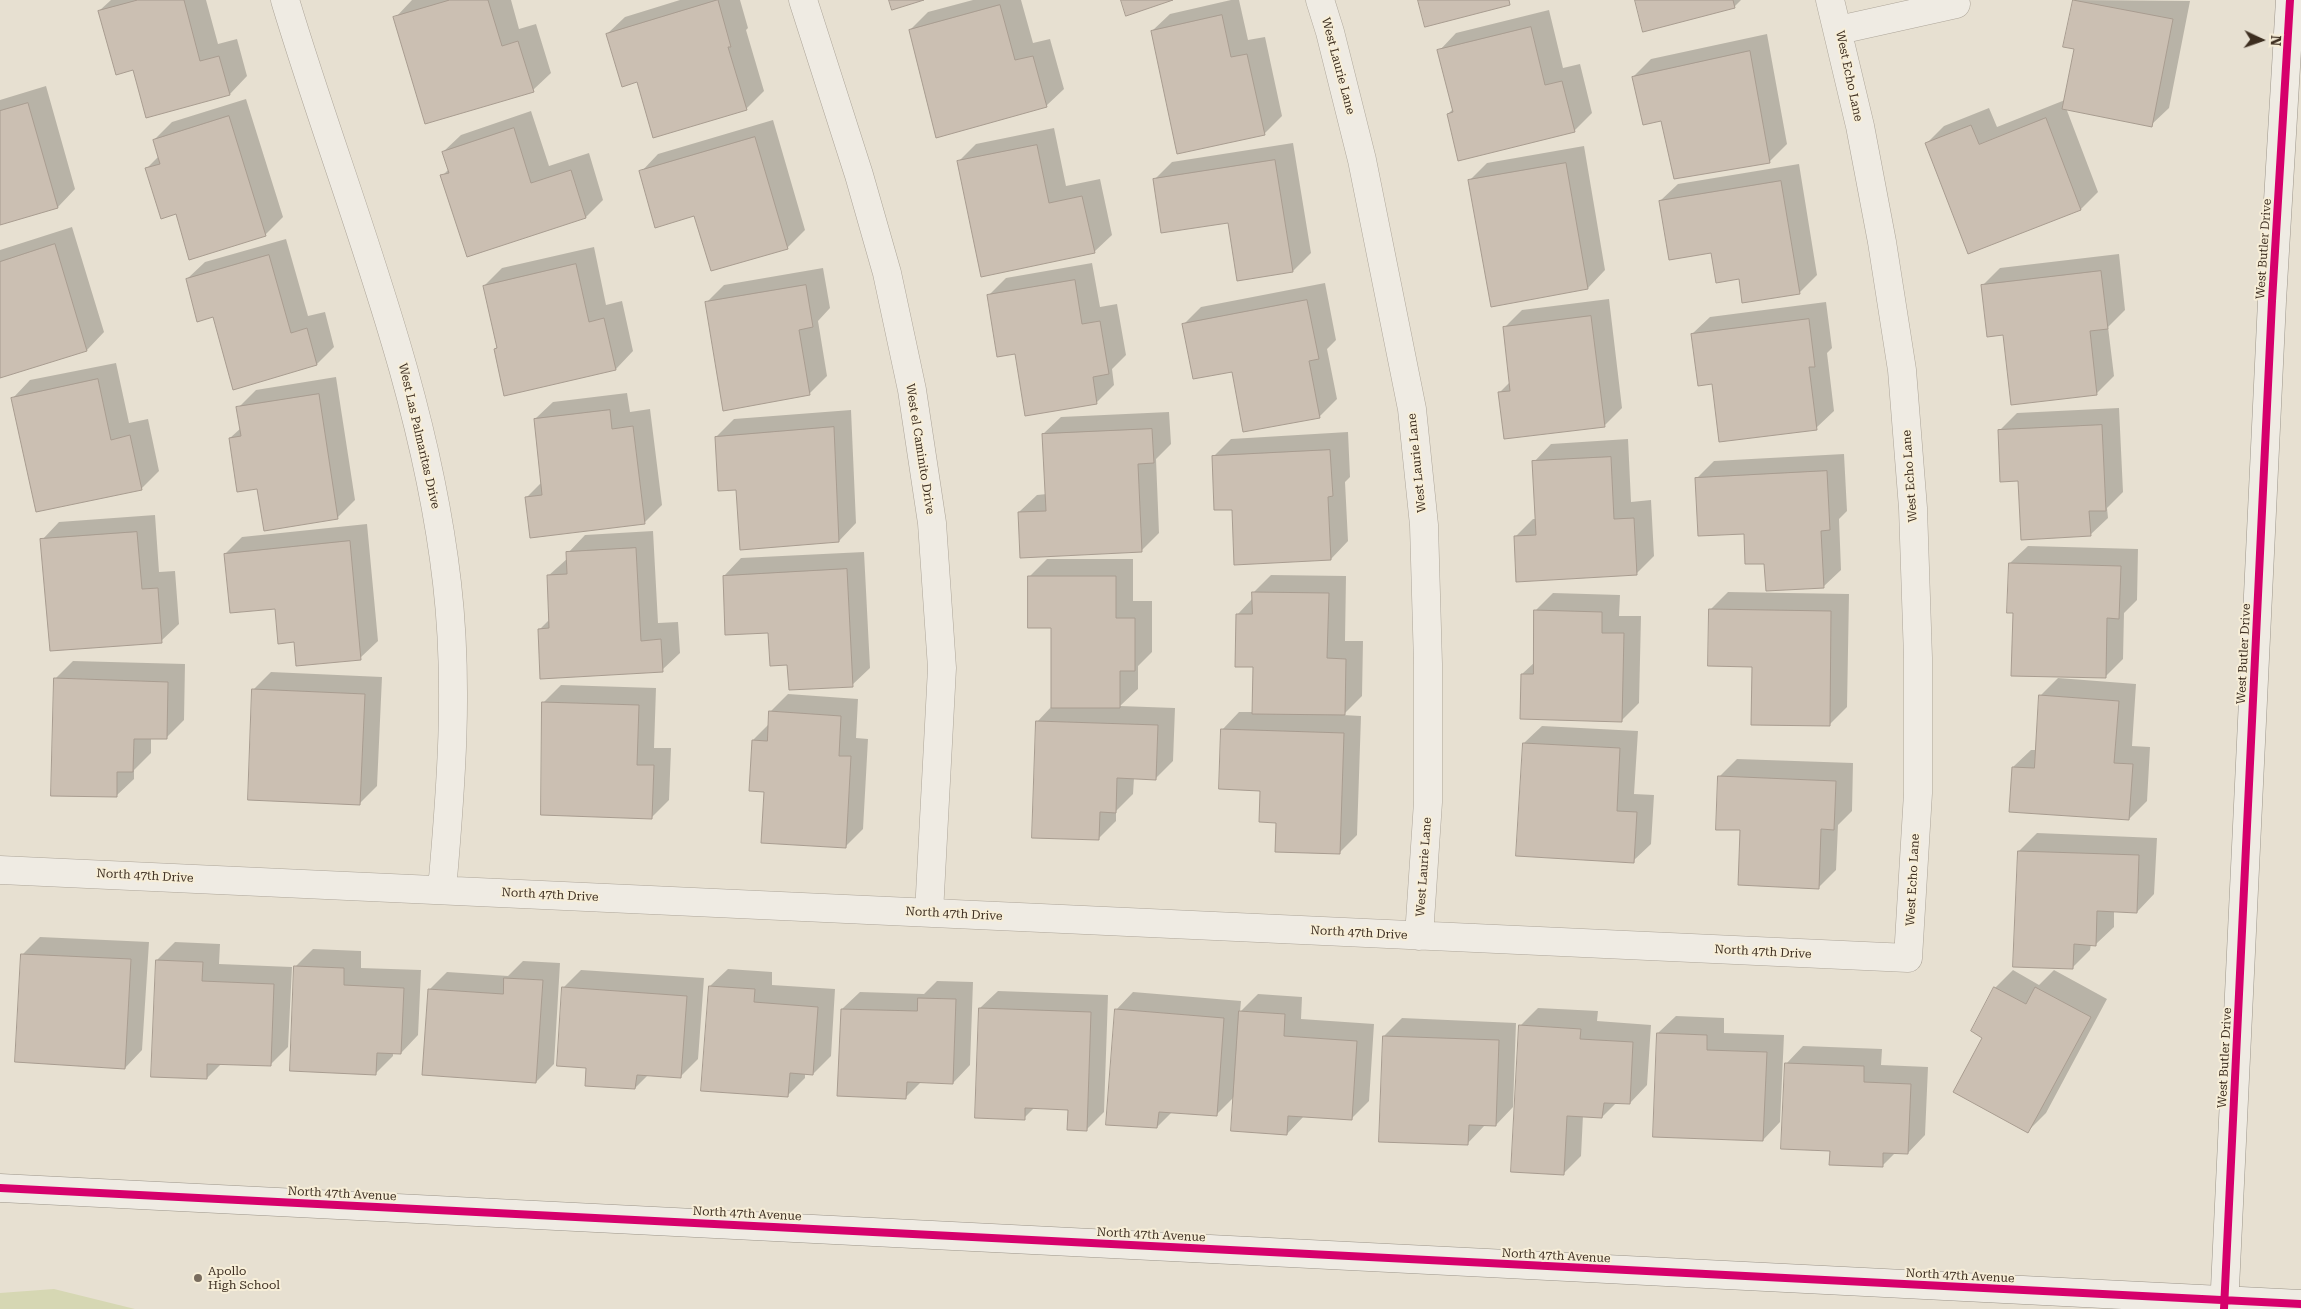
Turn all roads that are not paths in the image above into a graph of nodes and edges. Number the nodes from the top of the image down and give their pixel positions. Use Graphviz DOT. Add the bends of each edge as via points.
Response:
graph roads {
  1 [pos="285,0"];
  2 [pos="803,0"];
  3 [pos="1320,0"];
  4 [pos="1830,0"];
  5 [pos="2290,0"];
  6 [pos="1956,4"];
  7 [pos="1839,30"];
  8 [pos="0,870"];
  9 [pos="442,890"];
  10 [pos="929,913"];
  11 [pos="1419,936"];
  12 [pos="1908,958"];
  13 [pos="0,1188"];
  14 [pos="2224,1304"];
  15 [pos="2301,1304"];
  1 -- 9 [label="street, West Las Palmaritas Drive" via="384,301 411,392 434,497 448,584 454,693"];
  2 -- 10 [label="street, West el Caminito Drive" via="887,273 912,390 932,523 942,668"];
  3 -- 11 [label="street, West Laurie Lane" via="1362,160 1412,409 1424,525 1428,664 1428,802"];
  4 -- 7 [label="street, West Echo Lane"];
  5 -- 14 [label="street, West Butler Drive" via="2270,340"];
  6 -- 7 [label="street"];
  7 -- 12 [label="street, West Echo Lane" via="1890,291 1902,370 1913,508 1918,793"];
  8 -- 9 [label="street, North 47th Drive"];
  9 -- 10 [label="street, North 47th Drive"];
  10 -- 11 [label="street, North 47th Drive"];
  11 -- 12 [label="street, North 47th Drive"];
  13 -- 14 [label="street, North 47th Avenue"];
  14 -- 15 [label="street, North 47th Avenue"];
}
